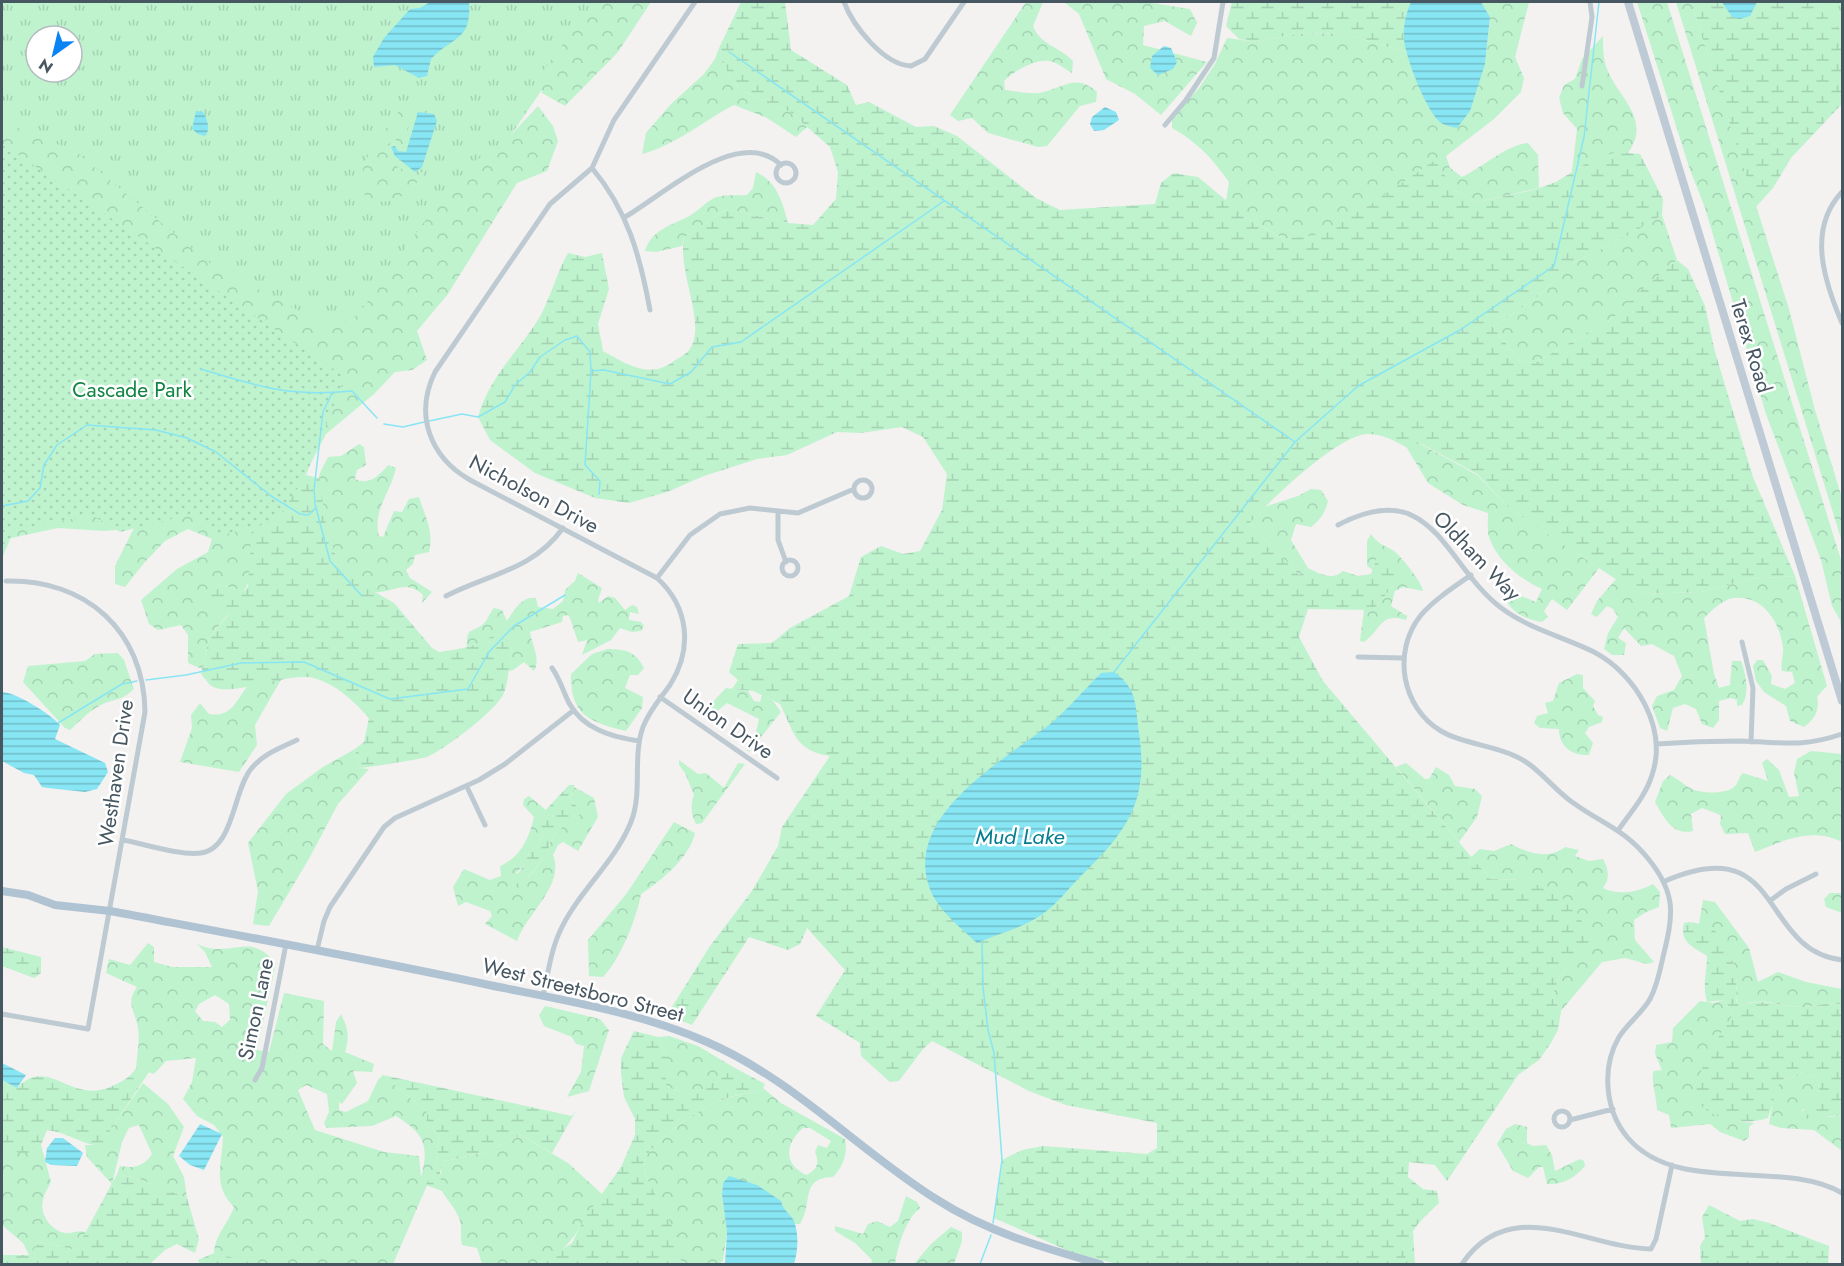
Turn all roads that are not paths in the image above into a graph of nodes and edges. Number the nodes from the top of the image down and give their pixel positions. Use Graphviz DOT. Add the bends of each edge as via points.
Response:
graph roads {
  1 [pos="695,2"];
  2 [pos="844,2"];
  3 [pos="964,2"];
  4 [pos="1223,2"];
  5 [pos="1590,2"];
  6 [pos="1628,2"];
  7 [pos="1582,86"];
  8 [pos="1165,125"];
  9 [pos="781,165"];
  10 [pos="592,168"];
  11 [pos="1842,192"];
  12 [pos="625,217"];
  13 [pos="650,310"];
  14 [pos="1842,323"];
  15 [pos="854,489"];
  16 [pos="778,513"];
  17 [pos="1338,525"];
  18 [pos="563,528"];
  19 [pos="786,562"];
  20 [pos="1471,575"];
  21 [pos="657,578"];
  22 [pos="6,580"];
  23 [pos="446,596"];
  24 [pos="1742,642"];
  25 [pos="1358,657"];
  26 [pos="1404,658"];
  27 [pos="552,668"];
  28 [pos="660,697"];
  29 [pos="1842,701"];
  30 [pos="574,710"];
  31 [pos="1842,734"];
  32 [pos="297,740"];
  33 [pos="639,741"];
  34 [pos="1751,742"];
  35 [pos="1656,744"];
  36 [pos="777,778"];
  37 [pos="467,787"];
  38 [pos="485,825"];
  39 [pos="1619,829"];
  40 [pos="123,840"];
  41 [pos="1816,874"];
  42 [pos="1665,881"];
  43 [pos="2,891"];
  44 [pos="1771,900"];
  45 [pos="110,910"];
  46 [pos="286,944"];
  47 [pos="317,950"];
  48 [pos="1842,960"];
  49 [pos="543,996"];
  50 [pos="2,1014"];
  51 [pos="255,1080"];
  52 [pos="1613,1109"];
  53 [pos="1570,1120"];
  54 [pos="1672,1165"];
  55 [pos="1842,1193"];
  56 [pos="1101,1264"];
  57 [pos="1462,1264"];
  1 -- 10 [label="street, Nicholson Drive" via="614,120"];
  2 -- 3 [label="street" via="866,38 898,62 911,66 925,59"];
  4 -- 8 [label="street" via="1214,58"];
  5 -- 7 [label="street" via="1592,17"];
  6 -- 29 [label="main road, Terex Road"];
  9 -- 12 [label="street" via="768,154 758,152 722,157"];
  10 -- 12 [label="street"];
  10 -- 18 [label="street, Nicholson Drive" via="550,204 435,372 427,392 426,425 438,453 459,473"];
  11 -- 14 [label="street" via="1827,214 1821,245 1829,287"];
  12 -- 13 [label="street" via="635,242"];
  15 -- 16 [label="street" via="810,510"];
  16 -- 19 [label="street" via="778,540"];
  16 -- 21 [label="street" via="741,509 720,514 690,535"];
  17 -- 20 [label="street, Oldham Way" via="1380,510 1411,516 1430,526"];
  18 -- 21 [label="street, Nicholson Drive"];
  18 -- 23 [label="street" via="534,557"];
  20 -- 26 [label="street" via="1422,615 1410,635"];
  20 -- 35 [label="street, Oldham Way" via="1495,602 1524,623 1595,652 1614,666 1644,702"];
  21 -- 28 [label="street, Nicholson Drive" via="677,602 686,639 679,668"];
  22 -- 40 [label="street, Westhaven Drive" via="37,582 77,595 109,619 135,658 144,688 145,712"];
  24 -- 34 [label="street" via="1753,688"];
  25 -- 26 [label="street"];
  26 -- 39 [label="street" via="1408,692 1430,722 1457,738 1516,756 1538,770 1570,801"];
  27 -- 30 [label="street"];
  28 -- 33 [label="street, Nicholson Drive" via="646,719"];
  28 -- 36 [label="street, Union Drive"];
  30 -- 33 [label="street" via="606,734"];
  30 -- 37 [label="street" via="505,764"];
  31 -- 34 [label="street" via="1800,744"];
  32 -- 40 [label="street" via="272,751 251,768 225,834 208,851 192,853"];
  33 -- 49 [label="street, Nicholson Drive" via="636,800 630,824 562,927"];
  34 -- 35 [label="street"];
  35 -- 39 [label="street, Oldham Way" via="1652,777"];
  37 -- 38 [label="street"];
  37 -- 47 [label="street" via="405,811 384,828 330,907"];
  39 -- 42 [label="street"];
  40 -- 45 [label="street, Westhaven Drive"];
  41 -- 44 [label="street"];
  42 -- 44 [label="street" via="1695,870 1723,869 1751,880"];
  42 -- 52 [label="street" via="1672,904 1671,927 1654,992 1619,1037 1610,1059 1608,1089"];
  43 -- 45 [label="main road, West Streetsboro Street" via="55,905"];
  44 -- 48 [label="street" via="1785,925 1805,946"];
  45 -- 46 [label="main road, West Streetsboro Street"];
  45 -- 50 [label="street, Westhaven Drive" via="88,1029"];
  46 -- 47 [label="main road, West Streetsboro Street"];
  46 -- 51 [label="street, Simon Lane" via="262,1068"];
  47 -- 49 [label="main road, West Streetsboro Street"];
  49 -- 56 [label="main road, West Streetsboro Street" via="645,1020 726,1051 767,1074 952,1209 1006,1234"];
  52 -- 53 [label="street"];
  52 -- 54 [label="street" via="1625,1135 1637,1147"];
  54 -- 55 [label="street" via="1812,1181"];
  54 -- 57 [label="street" via="1654,1246 1646,1249 1527,1226 1502,1231 1488,1239"];
}
